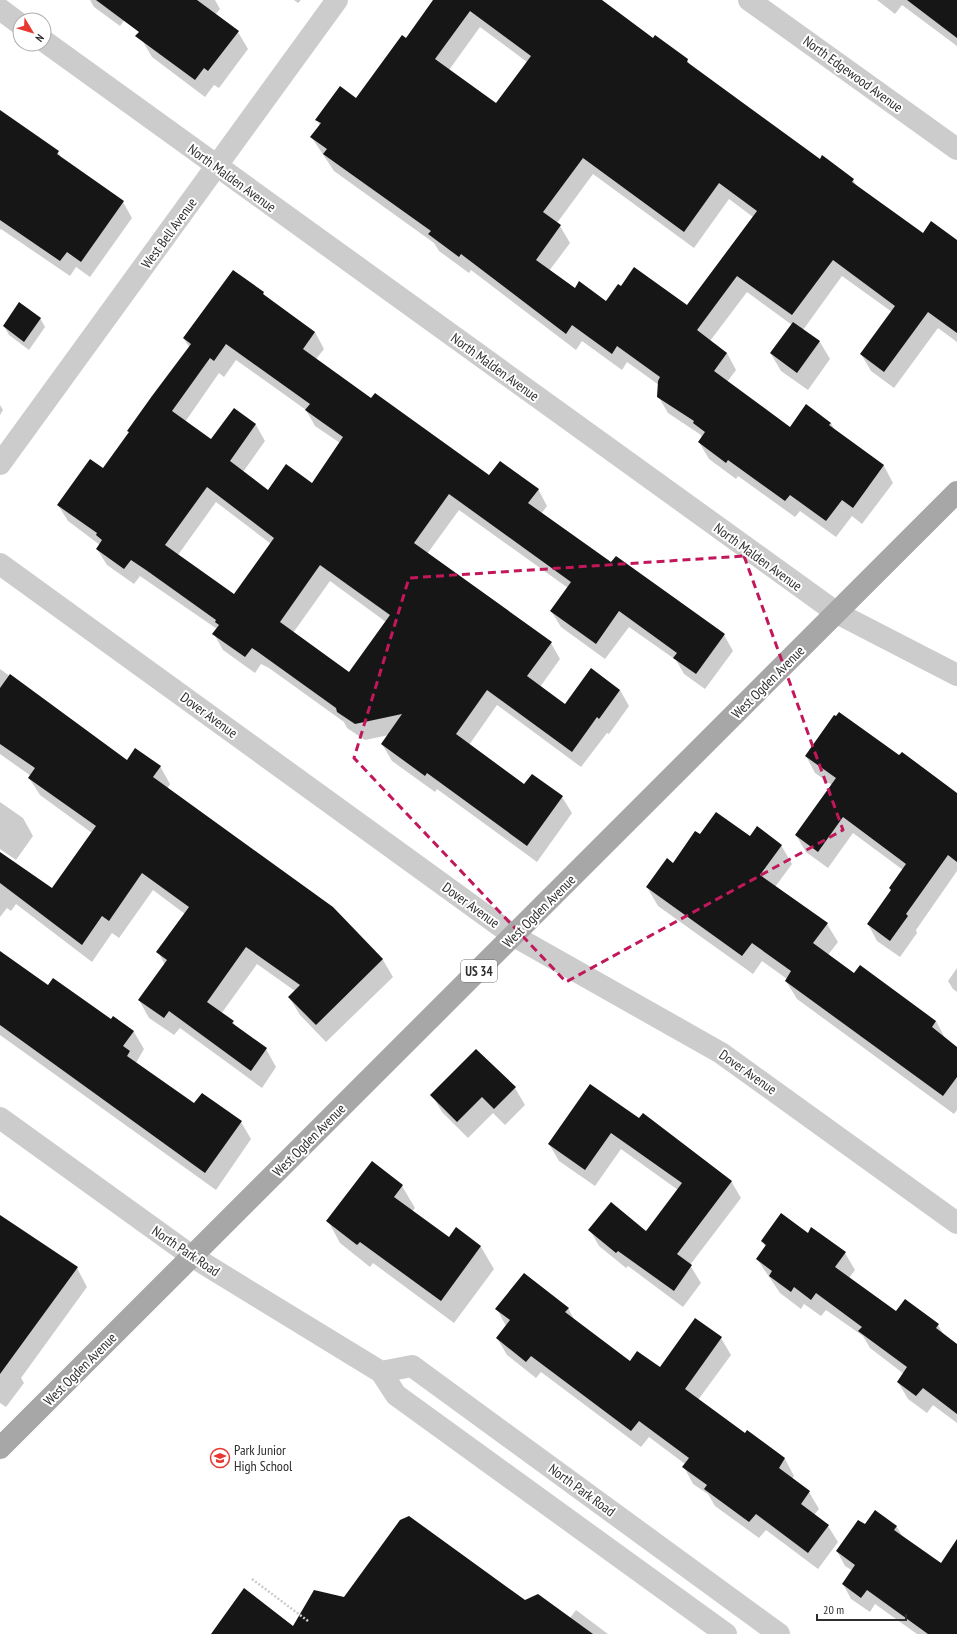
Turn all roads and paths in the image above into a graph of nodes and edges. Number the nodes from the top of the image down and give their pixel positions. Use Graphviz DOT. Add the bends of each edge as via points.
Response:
graph roads {
  1 [pos="337,0"];
  2 [pos="749,0"];
  3 [pos="0,9"];
  4 [pos="12,18"];
  5 [pos="52,47"];
  6 [pos="957,148"];
  7 [pos="217,167"];
  8 [pos="0,464"];
  9 [pos="957,492"];
  10 [pos="0,564"];
  11 [pos="836,614"];
  12 [pos="957,675"];
  13 [pos="514,936"];
  14 [pos="0,1118"];
  15 [pos="957,1223"];
  16 [pos="193,1257"];
  17 [pos="381,1372"];
  18 [pos="0,1448"];
  19 [pos="252,1579"];
  20 [pos="308,1621"];
  21 [pos="726,1634"];
  22 [pos="778,1634"];
  1 -- 7 [label="street, West Bell Avenue"];
  2 -- 6 [label="street, North Edgewood Avenue"];
  3 -- 4 [label="street"];
  5 -- 7 [label="street, North Malden Avenue"];
  7 -- 8 [label="street, West Bell Avenue"];
  7 -- 11 [label="street, North Malden Avenue"];
  9 -- 11 [label="main road, West Ogden Avenue / US 34"];
  10 -- 13 [label="street, Dover Avenue"];
  11 -- 12 [label="street, North Malden Avenue"];
  11 -- 13 [label="main road, West Ogden Avenue / US 34"];
  13 -- 15 [label="street, Dover Avenue" via="721,1053"];
  13 -- 16 [label="main road, West Ogden Avenue / US 34"];
  14 -- 16 [label="street, North Park Road"];
  16 -- 17 [label="street, North Park Road"];
  16 -- 18 [label="main road, West Ogden Avenue / US 34"];
  17 -- 21 [label="street, North Park Road" via="396,1395"];
  17 -- 22 [label="street, North Park Road" via="412,1366"];
  19 -- 20 [label="path"];
}
